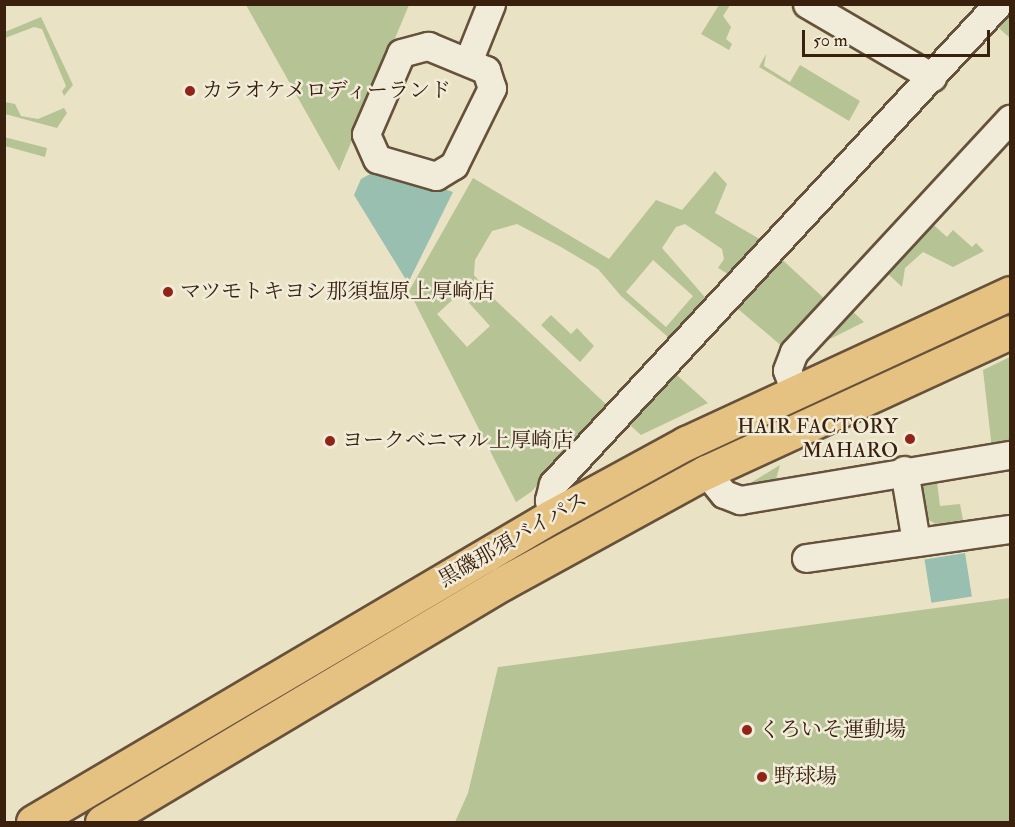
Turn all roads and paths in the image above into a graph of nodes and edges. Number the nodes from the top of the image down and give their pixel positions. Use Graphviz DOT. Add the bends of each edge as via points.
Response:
graph roads {
  1 [pos="490,4"];
  2 [pos="807,4"];
  3 [pos="998,4"];
  4 [pos="469,59"];
  5 [pos="932,77"];
  6 [pos="1008,126"];
  7 [pos="1011,293"];
  8 [pos="1011,332"];
  9 [pos="795,392"];
  10 [pos="1011,455"];
  11 [pos="904,470"];
  12 [pos="706,472"];
  13 [pos="552,516"];
  14 [pos="1011,529"];
  15 [pos="916,542"];
  16 [pos="806,558"];
  17 [pos="33,822"];
  18 [pos="102,822"];
  1 -- 4 [label="street"];
  2 -- 5 [label="street"];
  3 -- 5 [label="street"];
  4 -- 4 [label="street" via="486,70 492,88 454,165 436,176 377,159 366,134 401,53 428,46"];
  5 -- 13 [label="street" via="553,484 549,500"];
  6 -- 9 [label="street" via="794,352 788,370"];
  7 -- 9 [label="main road, 黒磯那須バイパス"];
  8 -- 12 [label="main road, 黒磯那須バイパス"];
  9 -- 13 [label="main road, 黒磯那須バイパス" via="686,443"];
  10 -- 11 [label="street"];
  11 -- 12 [label="street" via="740,500 724,494"];
  11 -- 15 [label="street"];
  12 -- 18 [label="main road, 黒磯那須バイパス" via="503,583"];
  13 -- 17 [label="main road, 黒磯那須バイパス"];
  14 -- 15 [label="street"];
  15 -- 16 [label="street"];
}
